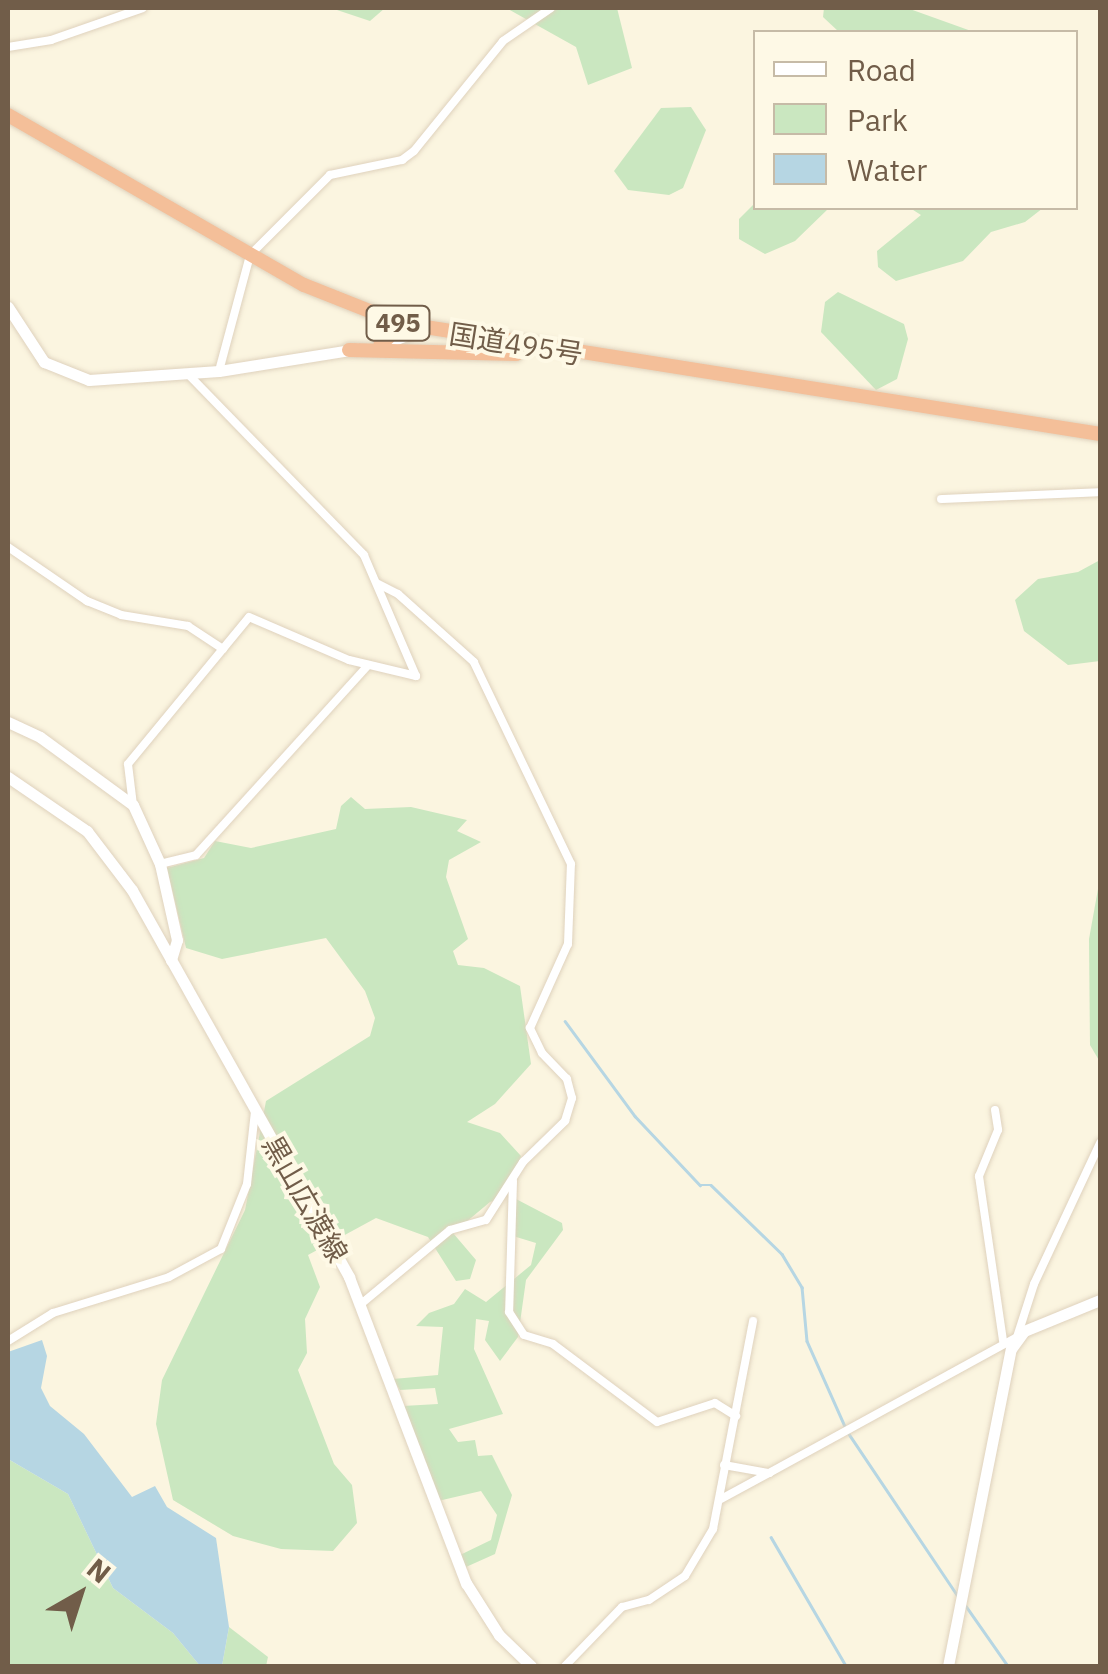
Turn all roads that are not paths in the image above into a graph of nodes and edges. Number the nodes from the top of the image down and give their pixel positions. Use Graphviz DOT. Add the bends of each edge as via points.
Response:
graph roads {
  1 [pos="143,8"];
  2 [pos="551,8"];
  3 [pos="8,46"];
  4 [pos="8,115"];
  5 [pos="250,255"];
  6 [pos="8,307"];
  7 [pos="371,314"];
  8 [pos="423,329"];
  9 [pos="380,345"];
  10 [pos="349,350"];
  11 [pos="562,352"];
  12 [pos="219,371"];
  13 [pos="189,375"];
  14 [pos="836,393"];
  15 [pos="1100,434"];
  16 [pos="1100,443"];
  17 [pos="1100,492"];
  18 [pos="941,499"];
  19 [pos="8,548"];
  20 [pos="378,584"];
  21 [pos="223,649"];
  22 [pos="368,666"];
  23 [pos="8,722"];
  24 [pos="8,777"];
  25 [pos="133,805"];
  26 [pos="160,864"];
  27 [pos="172,960"];
  28 [pos="995,1110"];
  29 [pos="254,1111"];
  30 [pos="1100,1143"];
  31 [pos="513,1181"];
  32 [pos="1100,1300"];
  33 [pos="361,1304"];
  34 [pos="754,1321"];
  35 [pos="1017,1337"];
  36 [pos="8,1341"];
  37 [pos="1003,1341"];
  38 [pos="736,1416"];
  39 [pos="724,1465"];
  40 [pos="769,1473"];
  41 [pos="721,1499"];
  42 [pos="523,1665"];
  43 [pos="565,1666"];
  44 [pos="948,1666"];
  1 -- 3 [label="street" via="51,40"];
  2 -- 5 [label="street" via="503,42 414,151 402,160 330,175"];
  4 -- 5 [label="highway, 国道495号 / 495"];
  5 -- 7 [label="highway, 国道495号 / 495"];
  5 -- 12 [label="street"];
  6 -- 13 [label="street" via="35,353 66,376"];
  7 -- 8 [label="highway, 国道495号 / 495"];
  7 -- 9 [label="highway" via="392,334"];
  8 -- 9 [label="street"];
  8 -- 11 [label="highway, 国道495号 / 495"];
  9 -- 10 [label="street"];
  10 -- 11 [label="highway"];
  10 -- 12 [label="street"];
  11 -- 14 [label="highway, 国道495号 / 495"];
  12 -- 13 [label="street"];
  13 -- 20 [label="street" via="364,555"];
  14 -- 15 [label="highway, 国道495号 / 495"];
  14 -- 16 [label="highway, 国道495号 / 495"];
  17 -- 18 [label="street"];
  19 -- 21 [label="street" via="87,601 121,615 188,626"];
  20 -- 22 [label="street" via="416,676"];
  20 -- 31 [label="street" via="474,662 571,864 568,944 530,1028 567,1079 572,1098 565,1121"];
  21 -- 22 [label="street" via="249,617"];
  21 -- 25 [label="street" via="128,764"];
  22 -- 26 [label="street" via="196,855"];
  23 -- 25 [label="street" via="40,737"];
  24 -- 27 [label="street, 黒山広渡線" via="52,803 101,847"];
  25 -- 26 [label="street"];
  26 -- 27 [label="street" via="177,940"];
  27 -- 29 [label="street, 黒山広渡線"];
  28 -- 37 [label="street" via="998,1130 979,1176"];
  29 -- 33 [label="street, 黒山広渡線"];
  29 -- 36 [label="street" via="246,1184 221,1249 169,1277 53,1312"];
  30 -- 35 [label="street" via="1034,1284"];
  31 -- 33 [label="street" via="486,1220 450,1230"];
  31 -- 38 [label="street" via="509,1312 524,1335 561,1350 657,1422 715,1403"];
  32 -- 35 [label="street"];
  33 -- 42 [label="street, 黒山広渡線" via="466,1582"];
  34 -- 38 [label="street"];
  35 -- 37 [label="street"];
  35 -- 44 [label="street" via="997,1407"];
  37 -- 40 [label="street"];
  38 -- 39 [label="street"];
  39 -- 40 [label="street"];
  39 -- 41 [label="street"];
  40 -- 41 [label="street"];
  41 -- 43 [label="street" via="713,1529 684,1576 649,1600 622,1606"];
}
